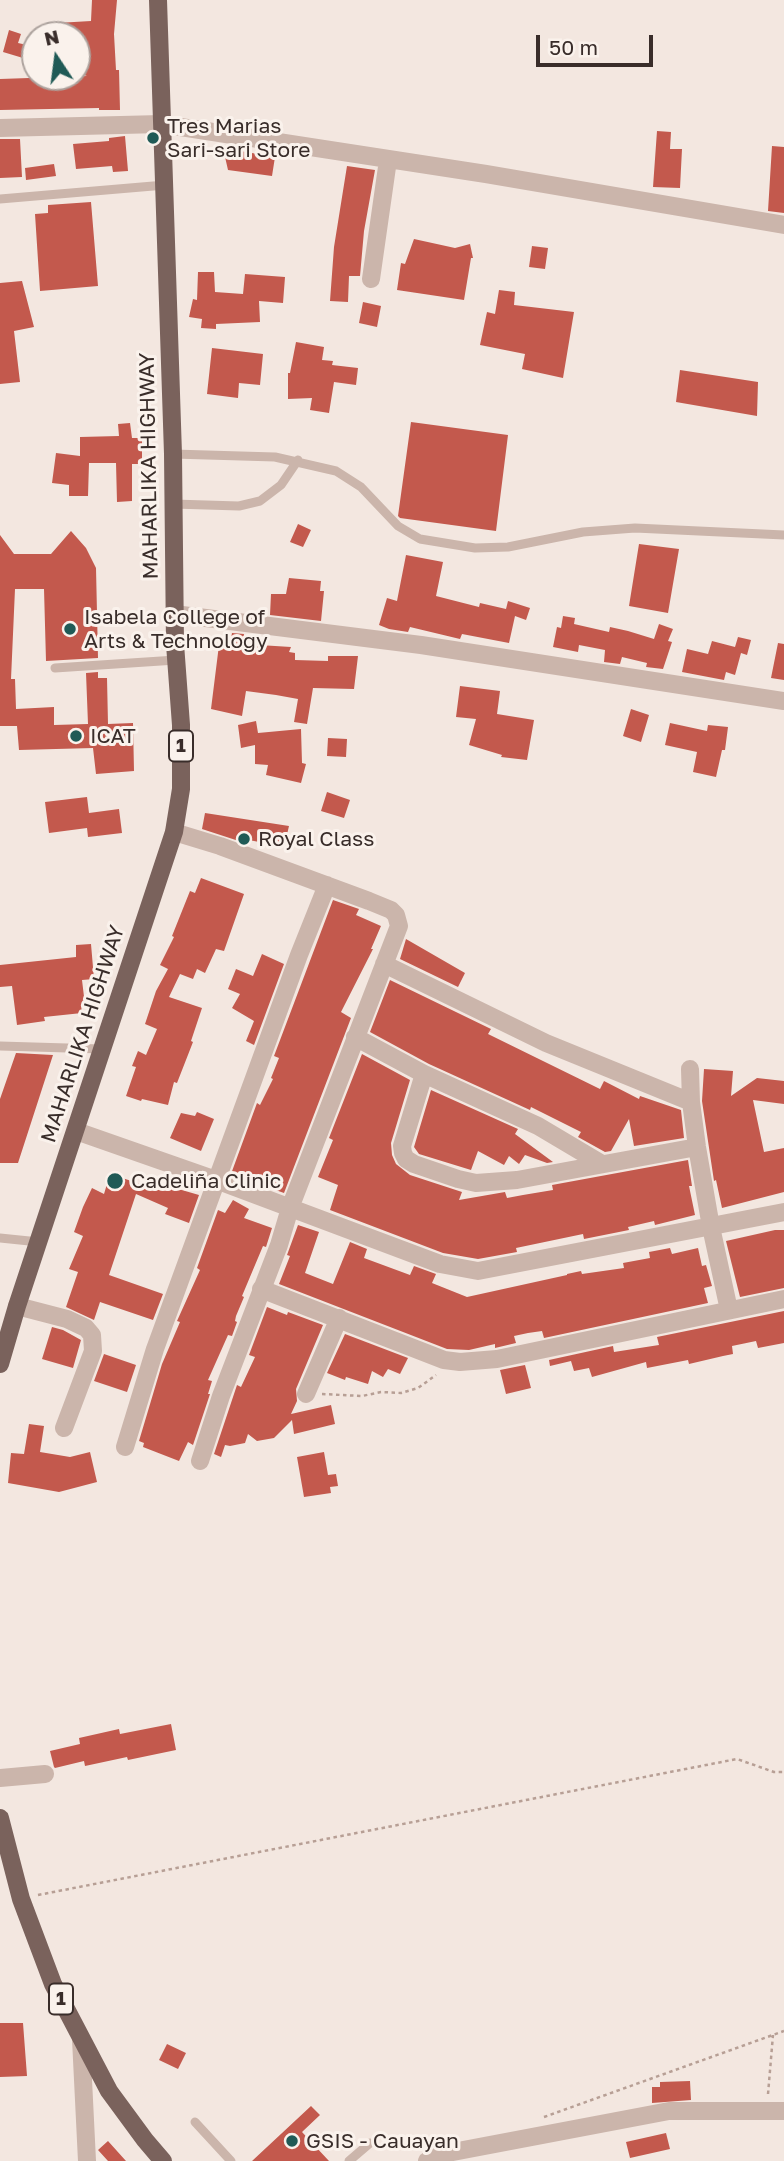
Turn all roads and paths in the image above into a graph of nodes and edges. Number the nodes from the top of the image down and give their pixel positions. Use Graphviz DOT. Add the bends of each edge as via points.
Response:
graph roads {
  1 [pos="158,0"];
  2 [pos="161,124"];
  3 [pos="0,128"];
  4 [pos="388,160"];
  5 [pos="164,185"];
  6 [pos="0,199"];
  7 [pos="784,225"];
  8 [pos="371,279"];
  9 [pos="173,454"];
  10 [pos="298,460"];
  11 [pos="173,504"];
  12 [pos="784,535"];
  13 [pos="174,614"];
  14 [pos="176,660"];
  15 [pos="55,668"];
  16 [pos="784,701"];
  17 [pos="174,832"];
  18 [pos="327,885"];
  19 [pos="384,964"];
  20 [pos="355,1037"];
  21 [pos="0,1046"];
  22 [pos="101,1049"];
  23 [pos="690,1069"];
  24 [pos="425,1074"];
  25 [pos="691,1102"];
  26 [pos="76,1131"];
  27 [pos="697,1147"];
  28 [pos="602,1164"];
  29 [pos="216,1180"];
  30 [pos="290,1208"];
  31 [pos="784,1212"];
  32 [pos="711,1227"];
  33 [pos="0,1237"];
  34 [pos="39,1242"];
  35 [pos="261,1289"];
  36 [pos="784,1299"];
  37 [pos="16,1306"];
  38 [pos="729,1310"];
  39 [pos="339,1318"];
  40 [pos="444,1360"];
  41 [pos="0,1364"];
  42 [pos="306,1394"];
  43 [pos="64,1428"];
  44 [pos="125,1447"];
  45 [pos="200,1461"];
  46 [pos="784,1772"];
  47 [pos="45,1774"];
  48 [pos="0,1778"];
  49 [pos="0,1818"];
  50 [pos="21,1899"];
  51 [pos="784,2031"];
  52 [pos="773,2035"];
  53 [pos="81,2039"];
  54 [pos="775,2111"];
  55 [pos="545,2117"];
  56 [pos="195,2122"];
  57 [pos="370,2143"];
  58 [pos="87,2161"];
  59 [pos="163,2161"];
  60 [pos="231,2161"];
  61 [pos="349,2161"];
  62 [pos="427,2161"];
  1 -- 2 [label="main road, MAHARLIKA HIGHWAY / 1"];
  2 -- 3 [label="street"];
  2 -- 4 [label="street"];
  2 -- 5 [label="main road, MAHARLIKA HIGHWAY / 1"];
  4 -- 7 [label="street"];
  4 -- 8 [label="street"];
  5 -- 6 [label="lane"];
  5 -- 9 [label="main road, MAHARLIKA HIGHWAY / 1"];
  9 -- 10 [label="lane"];
  9 -- 11 [label="main road, MAHARLIKA HIGHWAY / 1"];
  10 -- 11 [label="lane" via="281,485 260,501 239,506"];
  10 -- 12 [label="lane" via="336,471 361,487 398,526 436,542 508,547 583,532 635,528"];
  11 -- 13 [label="main road, MAHARLIKA HIGHWAY / 1"];
  13 -- 14 [label="main road, MAHARLIKA HIGHWAY / 1"];
  13 -- 16 [label="street" via="421,645"];
  14 -- 15 [label="lane"];
  14 -- 17 [label="main road, MAHARLIKA HIGHWAY / 1" via="181,789"];
  17 -- 18 [label="street"];
  17 -- 22 [label="main road, MAHARLIKA HIGHWAY / 1"];
  18 -- 19 [label="street" via="396,915 399,926"];
  18 -- 29 [label="street"];
  19 -- 20 [label="street"];
  19 -- 25 [label="street" via="545,1043"];
  20 -- 24 [label="street"];
  20 -- 30 [label="street"];
  21 -- 22 [label="lane"];
  22 -- 26 [label="main road, MAHARLIKA HIGHWAY / 1"];
  23 -- 25 [label="street"];
  24 -- 28 [label="street" via="538,1126"];
  24 -- 28 [label="street" via="402,1146 405,1159 414,1164 475,1183"];
  25 -- 27 [label="street"];
  26 -- 29 [label="street"];
  26 -- 34 [label="main road, MAHARLIKA HIGHWAY / 1"];
  27 -- 28 [label="street"];
  27 -- 32 [label="street"];
  29 -- 30 [label="street"];
  29 -- 44 [label="street"];
  30 -- 32 [label="street" via="440,1264 478,1272"];
  30 -- 35 [label="street"];
  31 -- 32 [label="street"];
  32 -- 38 [label="street"];
  33 -- 34 [label="lane"];
  34 -- 37 [label="main road, MAHARLIKA HIGHWAY / 1"];
  35 -- 39 [label="street"];
  35 -- 45 [label="street"];
  36 -- 38 [label="street"];
  37 -- 41 [label="main road, MAHARLIKA HIGHWAY / 1"];
  37 -- 43 [label="street" via="67,1319 92,1335 93,1351"];
  38 -- 40 [label="street" via="497,1359"];
  39 -- 40 [label="street"];
  39 -- 42 [label="street"];
  40 -- 42 [label="path" via="434,1378 401,1393"];
  46 -- 50 [label="path" via="737,1759"];
  47 -- 48 [label="street"];
  49 -- 50 [label="main road, 1"];
  50 -- 53 [label="main road, 1" via="53,1984"];
  51 -- 52 [label="path"];
  52 -- 54 [label="path"];
  52 -- 55 [label="path"];
  53 -- 58 [label="street"];
  53 -- 59 [label="main road, 1" via="109,2091"];
  54 -- 62 [label="street" via="657,2113 442,2154"];
  56 -- 60 [label="lane"];
  57 -- 61 [label="lane"];
}
